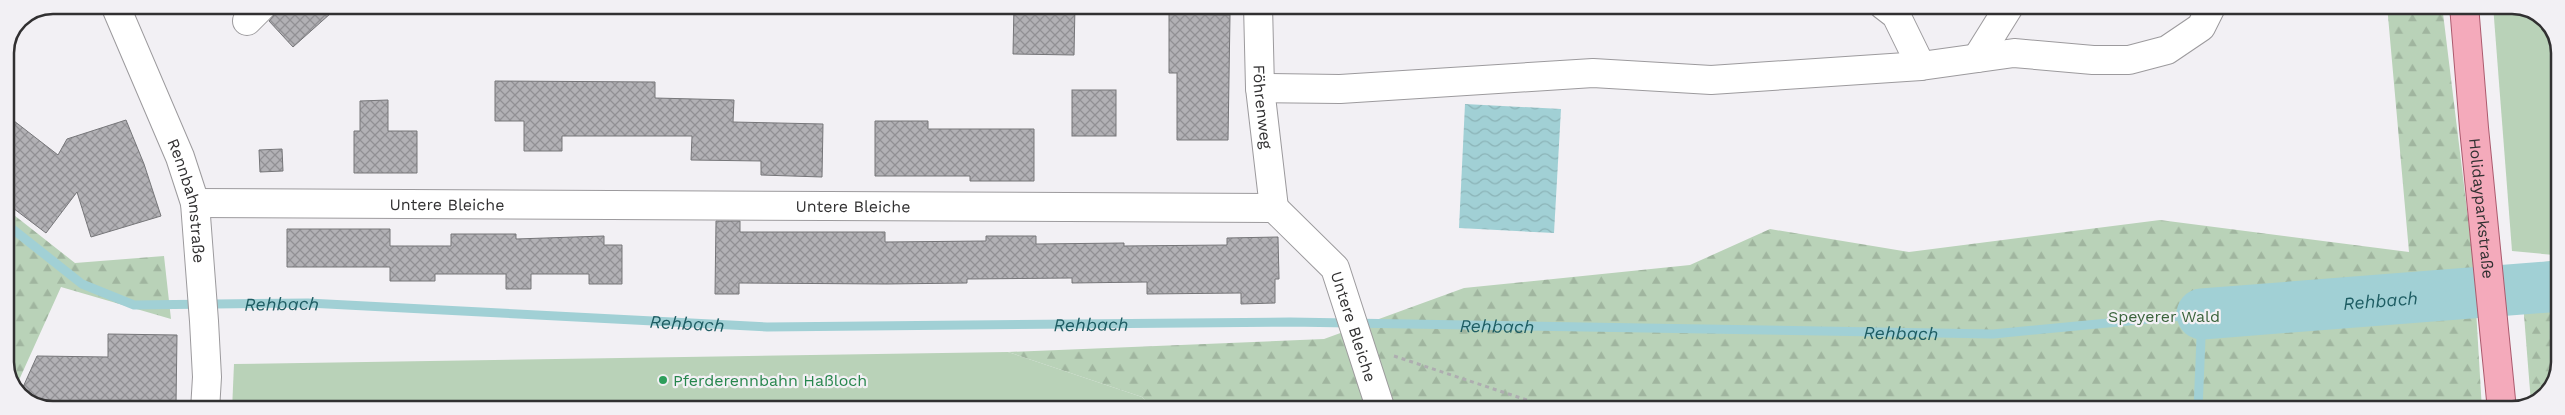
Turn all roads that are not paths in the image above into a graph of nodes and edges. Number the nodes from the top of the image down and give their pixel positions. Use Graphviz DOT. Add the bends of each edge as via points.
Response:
graph roads {
  1 [pos="119,14"];
  2 [pos="1258,14"];
  3 [pos="1895,14"];
  4 [pos="2005,14"];
  5 [pos="2208,14"];
  6 [pos="2465,14"];
  7 [pos="1978,58"];
  8 [pos="1921,66"];
  9 [pos="1260,88"];
  10 [pos="195,203"];
  11 [pos="1274,208"];
  12 [pos="206,401"];
  13 [pos="1378,401"];
  14 [pos="2501,401"];
  1 -- 10 [label="street, Rennbahnstraße" via="180,157"];
  2 -- 9 [label="street, Föhrenweg"];
  3 -- 8 [label="street"];
  4 -- 7 [label="street"];
  5 -- 7 [label="street" via="2201,27 2167,50 2129,60 2014,53"];
  6 -- 14 [label="main road, Holidayparkstraße"];
  7 -- 8 [label="street"];
  8 -- 9 [label="street" via="1711,80 1593,73 1340,88"];
  9 -- 11 [label="street, Föhrenweg"];
  10 -- 11 [label="street, Untere Bleiche"];
  10 -- 12 [label="street, Rennbahnstraße" via="207,377"];
  11 -- 13 [label="street, Untere Bleiche" via="1335,268"];
}
